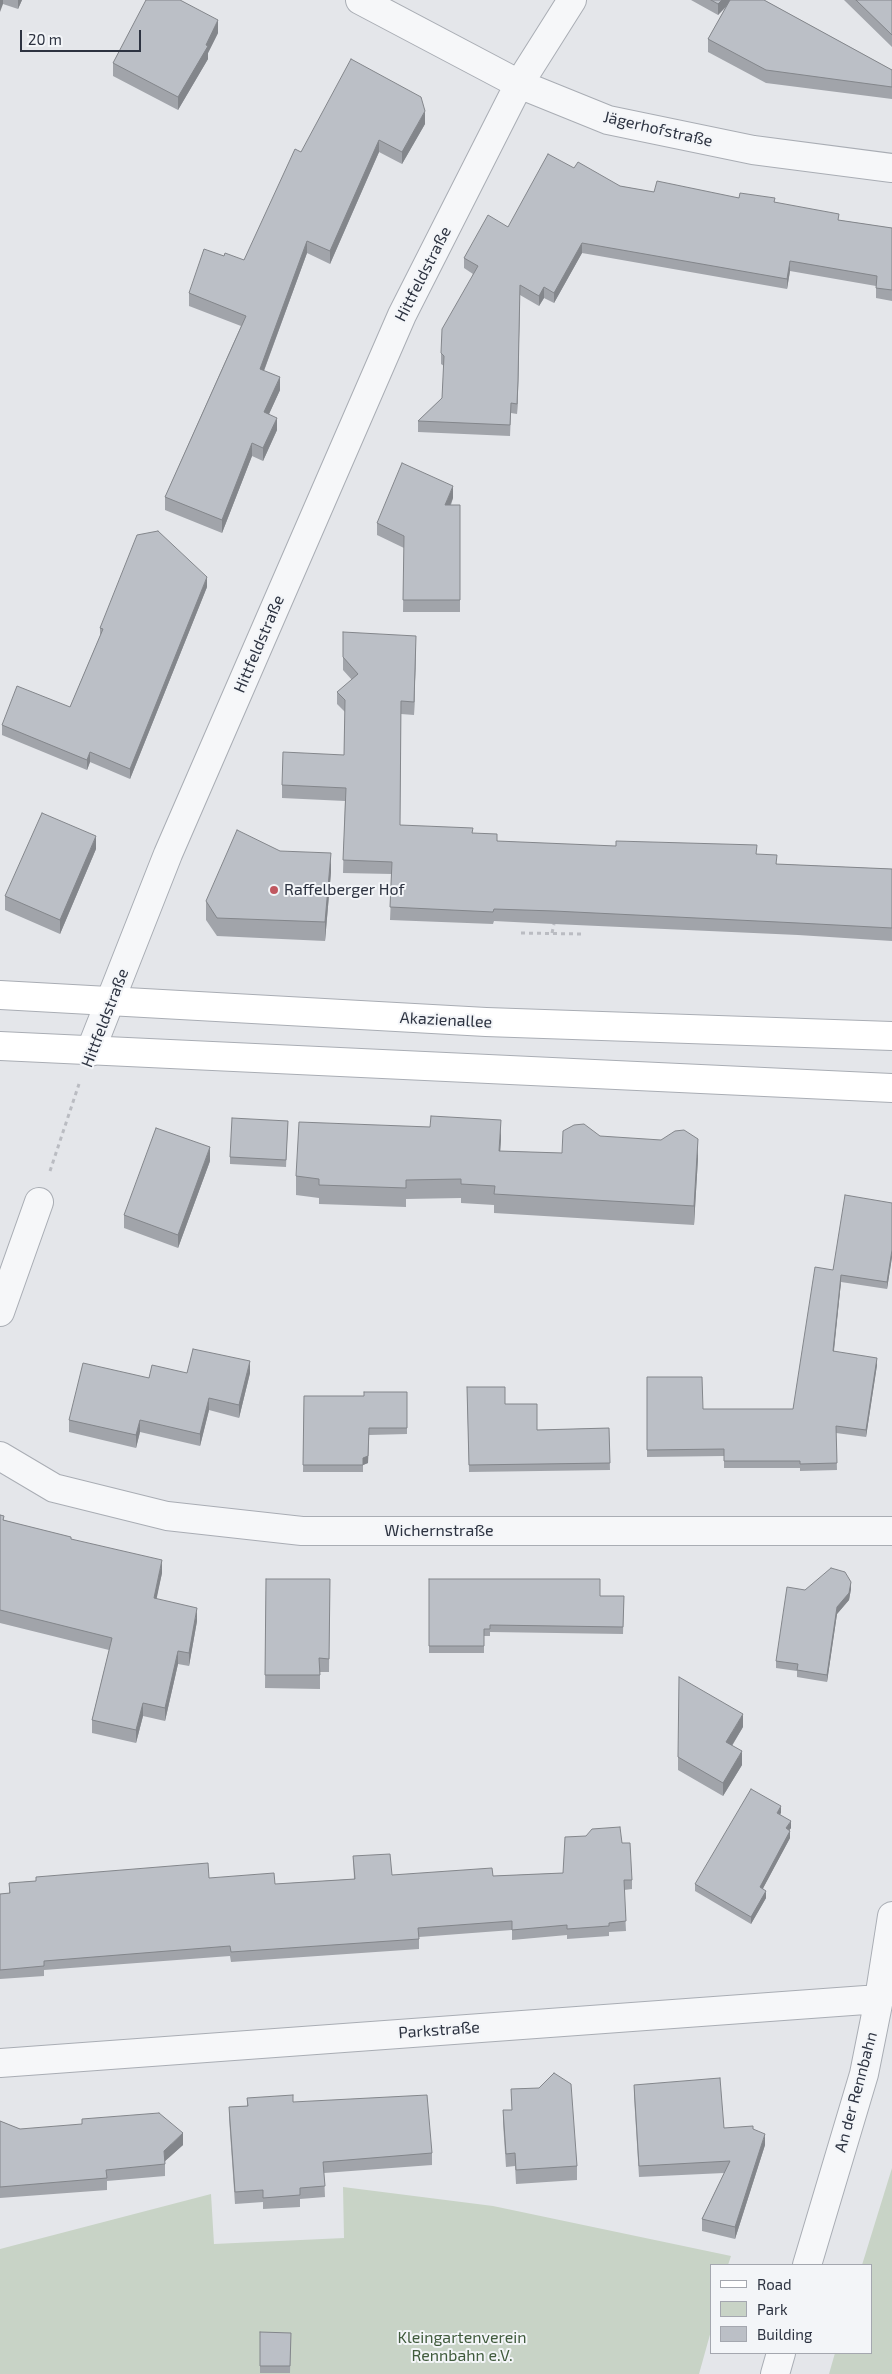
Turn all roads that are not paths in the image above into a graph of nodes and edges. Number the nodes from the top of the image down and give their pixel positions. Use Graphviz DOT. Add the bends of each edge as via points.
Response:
graph roads {
  1 [pos="360,0"];
  2 [pos="572,0"];
  3 [pos="519,84"];
  4 [pos="892,168"];
  5 [pos="0,995"];
  6 [pos="112,1000"];
  7 [pos="892,1036"];
  8 [pos="0,1046"];
  9 [pos="90,1052"];
  10 [pos="892,1088"];
  11 [pos="39,1202"];
  12 [pos="0,1312"];
  13 [pos="0,1456"];
  14 [pos="892,1531"];
  15 [pos="892,1916"];
  16 [pos="879,1999"];
  17 [pos="0,2063"];
  18 [pos="807,2264"];
  19 [pos="781,2354"];
  20 [pos="775,2374"];
  1 -- 3 [label="street, Jägerhofstraße"];
  2 -- 3 [label="street, Hittfeldstraße"];
  3 -- 4 [label="street, Jägerhofstraße" via="608,120 753,150"];
  3 -- 6 [label="street, Hittfeldstraße" via="402,315 168,854"];
  5 -- 6 [label="main road, Akazienallee"];
  6 -- 7 [label="main road, Akazienallee" via="486,1022"];
  6 -- 9 [label="street, Hittfeldstraße"];
  8 -- 9 [label="main road"];
  9 -- 10 [label="main road"];
  11 -- 12 [label="street"];
  13 -- 14 [label="street, Wichernstraße" via="54,1488 73,1493 167,1516 302,1531"];
  15 -- 16 [label="street, An der Rennbahn"];
  16 -- 17 [label="street, Parkstraße"];
  16 -- 18 [label="street, An der Rennbahn" via="864,2074"];
  19 -- 20 [label="street"];
}
